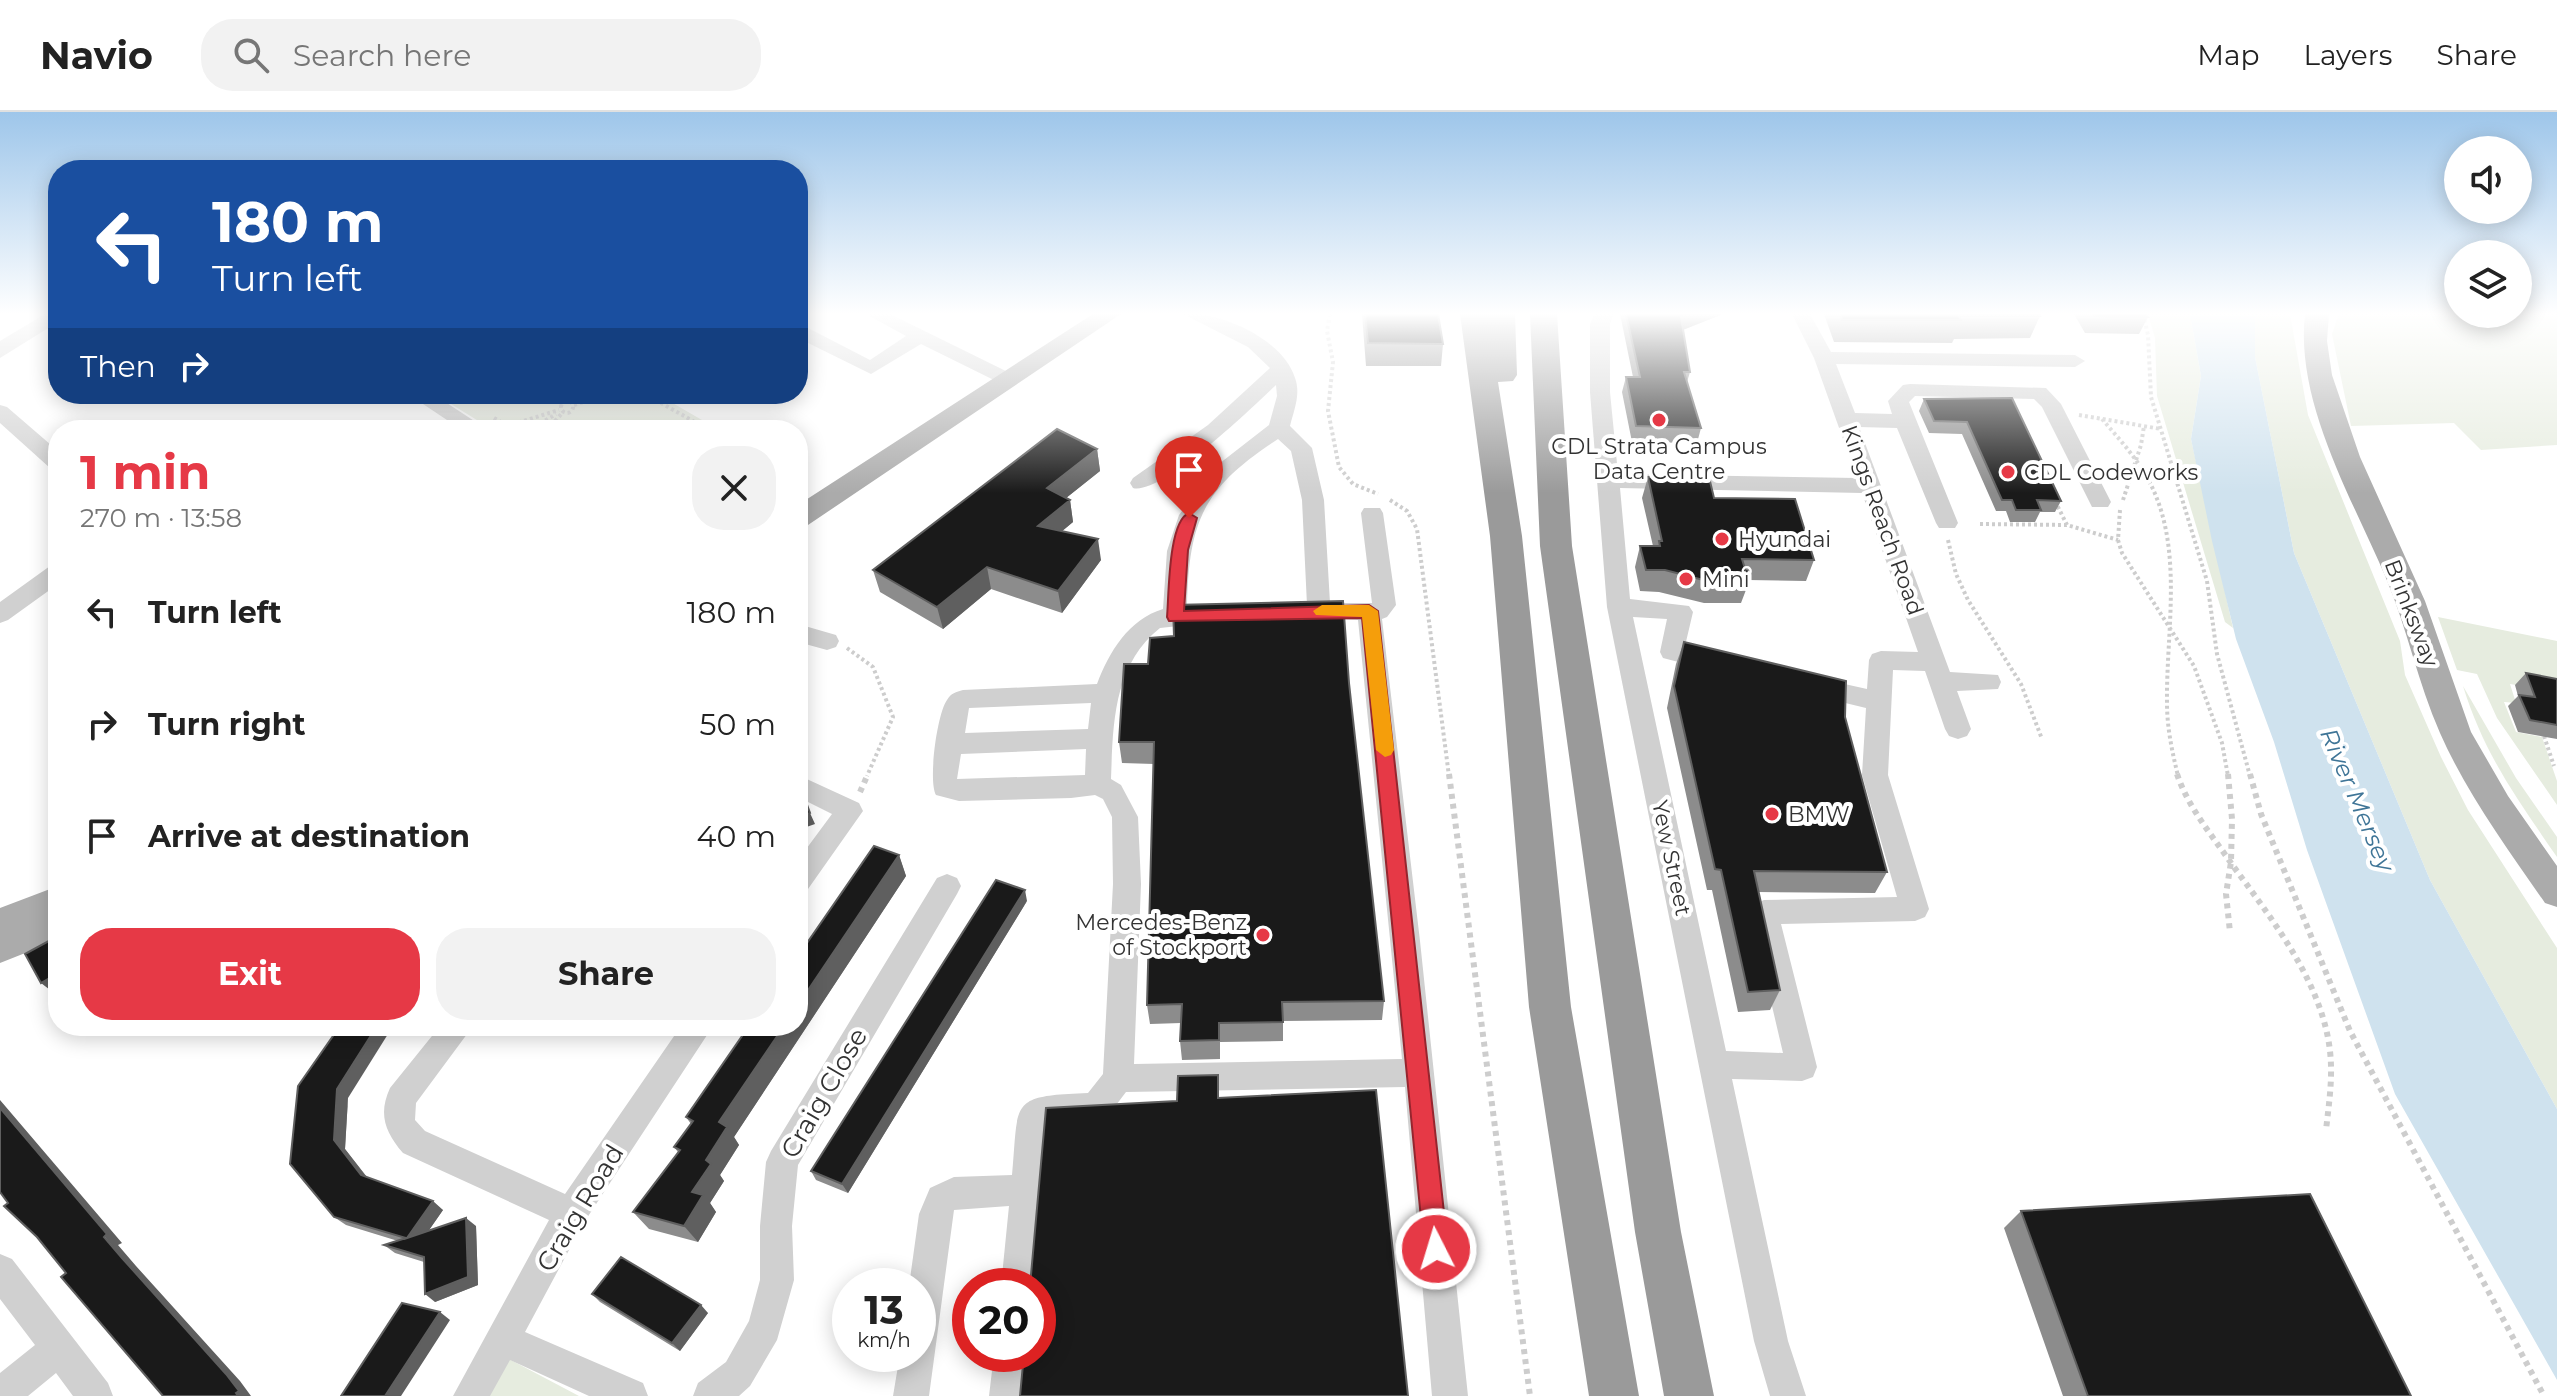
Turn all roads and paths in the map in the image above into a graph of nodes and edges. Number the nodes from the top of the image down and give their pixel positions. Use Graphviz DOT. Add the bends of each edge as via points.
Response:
graph roads {
  1 [pos="997,374"];
  2 [pos="1018,374"];
  3 [pos="1276,374"];
  4 [pos="1282,374"];
  5 [pos="1332,374"];
  6 [pos="1483,374"];
  7 [pos="1502,374"];
  8 [pos="1546,374"];
  9 [pos="1563,374"];
  10 [pos="1600,374"];
  11 [pos="1830,374"];
  12 [pos="2150,374"];
  13 [pos="2322,374"];
  14 [pos="1009,380"];
  15 [pos="434,404"];
  16 [pos="572,404"];
  17 [pos="663,404"];
  18 [pos="561,411"];
  19 [pos="0,412"];
  20 [pos="2077,415"];
  21 [pos="2102,419"];
  22 [pos="461,420"];
  23 [pos="529,420"];
  24 [pos="546,420"];
  25 [pos="554,420"];
  26 [pos="691,420"];
  27 [pos="1847,420"];
  28 [pos="1905,421"];
  29 [pos="2144,426"];
  30 [pos="1279,428"];
  31 [pos="2161,429"];
  32 [pos="48,454"];
  33 [pos="2135,460"];
  34 [pos="1608,481"];
  35 [pos="1141,483"];
  36 [pos="1870,486"];
  37 [pos="2054,499"];
  38 [pos="2100,502"];
  39 [pos="808,511"];
  40 [pos="1372,513"];
  41 [pos="1947,523"];
  42 [pos="1980,524"];
  43 [pos="2067,525"];
  44 [pos="1506,536"];
  45 [pos="2118,540"];
  46 [pos="1556,546"];
  47 [pos="48,579"];
  48 [pos="1619,607"];
  49 [pos="1319,611"];
  50 [pos="1369,611"];
  51 [pos="0,614"];
  52 [pos="1238,615"];
  53 [pos="1285,615"];
  54 [pos="1175,617"];
  55 [pos="2171,628"];
  56 [pos="808,636"];
  57 [pos="827,641"];
  58 [pos="1731,666"];
  59 [pos="1938,672"];
  60 [pos="1789,680"];
  61 [pos="1989,682"];
  62 [pos="1106,693"];
  63 [pos="1878,701"];
  64 [pos="1958,729"];
  65 [pos="2544,736"];
  66 [pos="1101,738"];
  67 [pos="2042,739"];
  68 [pos="950,744"];
  69 [pos="2556,768"];
  70 [pos="1098,784"];
  71 [pos="808,790"];
  72 [pos="850,811"];
  73 [pos="2231,862"];
  74 [pos="808,868"];
  75 [pos="947,886"];
  76 [pos="2557,893"];
  77 [pos="48,905"];
  78 [pos="0,923"];
  79 [pos="48,928"];
  80 [pos="2230,932"];
  81 [pos="0,948"];
  82 [pos="450,1036"];
  83 [pos="691,1036"];
  84 [pos="1715,1065"];
  85 [pos="1419,1073"];
  86 [pos="1118,1078"];
  87 [pos="2326,1130"];
  88 [pos="1027,1190"];
  89 [pos="571,1213"];
  90 [pos="928,1268"];
  91 [pos="1020,1268"];
  92 [pos="0,1271"];
  93 [pos="504,1340"];
  94 [pos="58,1349"];
  95 [pos="914,1372"];
  96 [pos="1009,1372"];
  97 [pos="0,1396"];
  98 [pos="95,1396"];
  99 [pos="471,1396"];
  100 [pos="630,1396"];
  101 [pos="711,1396"];
  102 [pos="911,1396"];
  103 [pos="1007,1396"];
  104 [pos="1450,1396"];
  105 [pos="1530,1396"];
  106 [pos="1614,1396"];
  107 [pos="1689,1396"];
  108 [pos="1788,1396"];
  109 [pos="2544,1396"];
  1 -- 14 [label="street"];
  2 -- 14 [label="main road"];
  3 -- 35 [label="street" via="1216,430"];
  4 -- 30 [label="street" via="1287,395"];
  5 -- 105 [label="path" via="1328,411 1339,467 1353,484 1407,511 1417,529"];
  6 -- 44 [label="highway"];
  7 -- 44 [label="highway"];
  8 -- 46 [label="highway"];
  9 -- 46 [label="highway"];
  10 -- 34 [label="street, Yew Street"];
  11 -- 27 [label="street, Kings Reach Road"];
  12 -- 31 [label="path"];
  13 -- 76 [label="main road, Brinksway" via="2342,446 2409,600 2454,729 2475,771"];
  14 -- 39 [label="main road"];
  15 -- 22 [label="street"];
  16 -- 18 [label="path" via="571,410"];
  17 -- 26 [label="path"];
  18 -- 23 [label="path"];
  18 -- 24 [label="path"];
  18 -- 25 [label="path"];
  19 -- 32 [label="street"];
  20 -- 21 [label="path"];
  21 -- 29 [label="path"];
  21 -- 33 [label="path"];
  27 -- 28 [label="street"];
  27 -- 36 [label="street, Kings Reach Road"];
  28 -- 38 [label="street" via="1898,401 1910,390 2039,393 2051,404"];
  28 -- 41 [label="street"];
  29 -- 31 [label="path"];
  29 -- 33 [label="path"];
  30 -- 49 [label="street" via="1301,448 1313,500"];
  30 -- 54 [label="street" via="1245,449 1189,518 1180,550"];
  31 -- 109 [label="path" via="2207,581 2217,654 2261,814 2350,1031"];
  33 -- 45 [label="path"];
  33 -- 55 [label="path" via="2161,513 2170,565"];
  34 -- 36 [label="street"];
  34 -- 48 [label="street, Yew Street"];
  36 -- 59 [label="street, Kings Reach Road"];
  37 -- 43 [label="path"];
  40 -- 50 [label="street" via="1384,605"];
  41 -- 67 [label="path" via="1956,574 2021,684"];
  42 -- 43 [label="path"];
  43 -- 45 [label="path"];
  44 -- 106 [label="highway" via="1550,1007"];
  45 -- 55 [label="path" via="2132,572"];
  46 -- 107 [label="highway" via="1658,1232"];
  47 -- 51 [label="street"];
  48 -- 58 [label="street" via="1681,612 1672,652"];
  48 -- 84 [label="street, Yew Street"];
  49 -- 50 [label="street"];
  49 -- 53 [label="street"];
  50 -- 85 [label="street"];
  52 -- 54 [label="street"];
  54 -- 62 [label="street" via="1148,624 1108,678"];
  55 -- 73 [label="path" via="2194,666 2222,743 2230,784"];
  55 -- 73 [label="path" via="2170,716 2178,774 2191,804"];
  56 -- 57 [label="street"];
  57 -- 72 [label="path" via="857,652 878,670 893,717"];
  59 -- 61 [label="street"];
  59 -- 63 [label="street" via="1881,660"];
  59 -- 64 [label="street, Kings Reach Road"];
  60 -- 63 [label="street"];
  62 -- 66 [label="street"];
  62 -- 68 [label="street" via="963,699 957,704"];
  63 -- 84 [label="street" via="1875,775 1915,909 1764,912 1802,1067"];
  65 -- 69 [label="path"];
  66 -- 68 [label="street"];
  66 -- 70 [label="street"];
  68 -- 70 [label="street" via="945,788"];
  70 -- 86 [label="street" via="1112,792 1125,817"];
  71 -- 72 [label="street"];
  72 -- 74 [label="street"];
  73 -- 80 [label="path" via="2226,894"];
  73 -- 87 [label="path" via="2296,960 2318,1009 2332,1073"];
  75 -- 101 [label="street, Craig Close" via="782,1162 777,1280 765,1328 738,1374"];
  77 -- 78 [label="main road"];
  79 -- 81 [label="main road"];
  82 -- 89 [label="street" via="401,1098 399,1125 414,1142"];
  83 -- 89 [label="street, Craig Road"];
  84 -- 108 [label="street, Yew Street" via="1771,1341"];
  85 -- 86 [label="street"];
  85 -- 104 [label="street"];
  86 -- 88 [label="street" via="1096,1107 1042,1109 1033,1116"];
  88 -- 90 [label="street" via="954,1193 942,1199"];
  88 -- 91 [label="street"];
  89 -- 93 [label="street, Craig Road"];
  92 -- 94 [label="street"];
  93 -- 99 [label="street, Craig Road"];
  93 -- 100 [label="street"];
  94 -- 97 [label="street"];
  94 -- 98 [label="street"];
  95 -- 102 [label="street"];
  96 -- 103 [label="street"];
}
